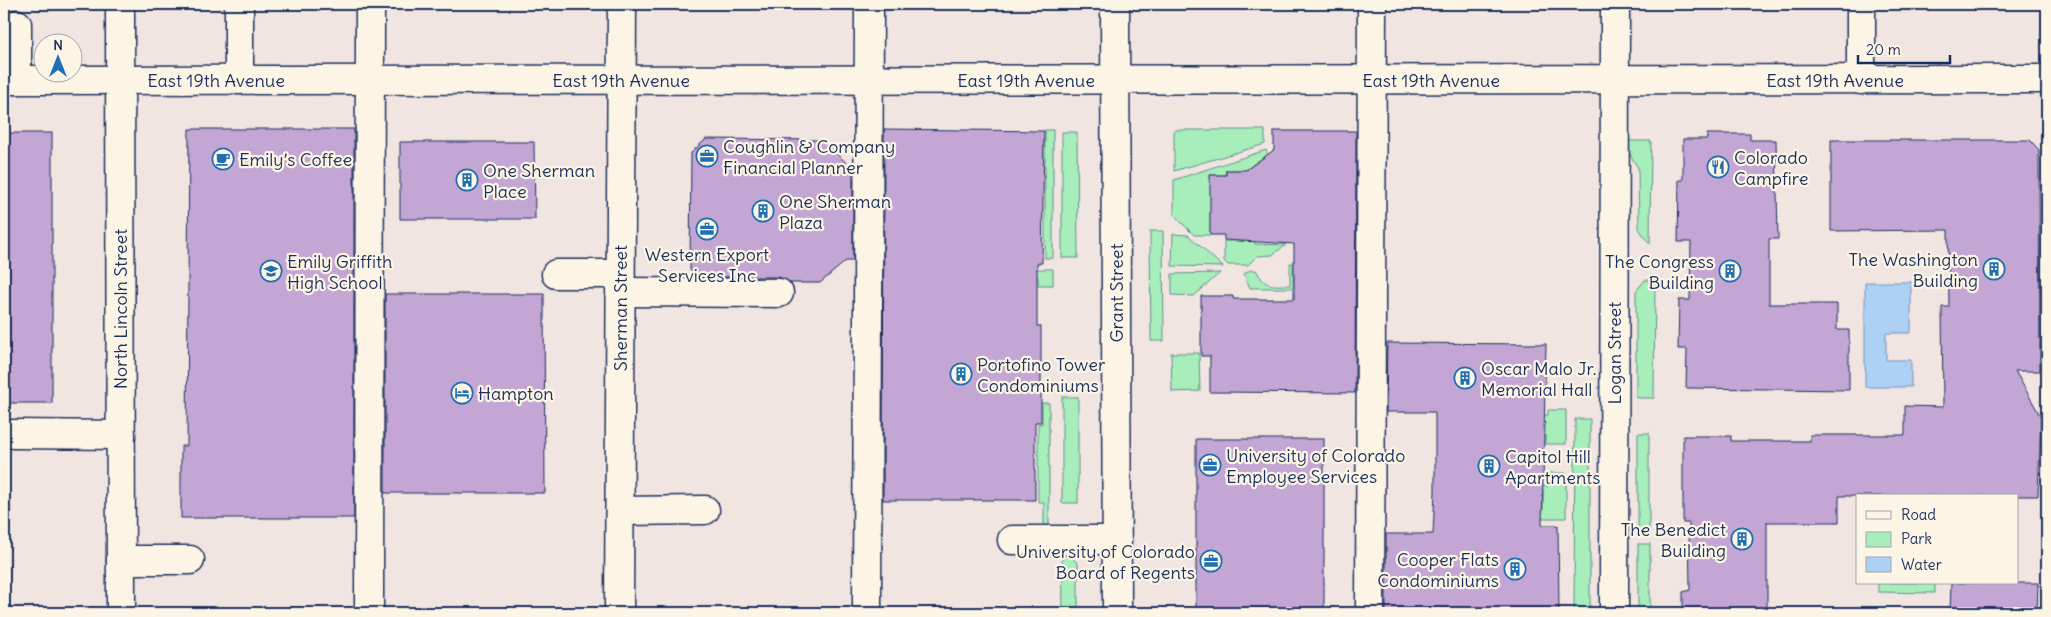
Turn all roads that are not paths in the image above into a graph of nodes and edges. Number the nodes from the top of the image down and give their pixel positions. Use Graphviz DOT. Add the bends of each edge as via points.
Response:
graph roads {
  1 [pos="120,4"];
  2 [pos="370,4"];
  3 [pos="622,4"];
  4 [pos="869,4"];
  5 [pos="1115,4"];
  6 [pos="1372,4"];
  7 [pos="1615,4"];
  8 [pos="1861,4"];
  9 [pos="240,7"];
  10 [pos="17,24"];
  11 [pos="1614,79"];
  12 [pos="2047,79"];
  13 [pos="10,80"];
  14 [pos="120,80"];
  15 [pos="239,80"];
  16 [pos="370,80"];
  17 [pos="621,80"];
  18 [pos="869,80"];
  19 [pos="1115,80"];
  20 [pos="1372,80"];
  21 [pos="1861,80"];
  22 [pos="556,274"];
  23 [pos="620,283"];
  24 [pos="780,293"];
  25 [pos="13,434"];
  26 [pos="121,436"];
  27 [pos="705,510"];
  28 [pos="620,511"];
  29 [pos="1012,540"];
  30 [pos="1116,540"];
  31 [pos="121,560"];
  32 [pos="190,560"];
  33 [pos="121,613"];
  34 [pos="369,613"];
  35 [pos="619,613"];
  36 [pos="867,613"];
  37 [pos="1117,613"];
  38 [pos="1370,613"];
  39 [pos="1614,613"];
  1 -- 14 [label="street, North Lincoln Street"];
  2 -- 16 [label="street"];
  3 -- 17 [label="street, Sherman Street"];
  4 -- 18 [label="street"];
  5 -- 19 [label="street, Grant Street"];
  6 -- 20 [label="street"];
  7 -- 11 [label="street, Logan Street"];
  8 -- 21 [label="street"];
  9 -- 15 [label="street"];
  10 -- 13 [label="street"];
  11 -- 20 [label="street, East 19th Avenue"];
  11 -- 21 [label="street, East 19th Avenue"];
  11 -- 39 [label="street, Logan Street"];
  12 -- 21 [label="street, East 19th Avenue"];
  13 -- 14 [label="street, East 19th Avenue"];
  14 -- 15 [label="street, East 19th Avenue"];
  14 -- 26 [label="street, North Lincoln Street"];
  15 -- 16 [label="street, East 19th Avenue"];
  16 -- 17 [label="street, East 19th Avenue"];
  16 -- 34 [label="street"];
  17 -- 18 [label="street, East 19th Avenue"];
  17 -- 23 [label="street, Sherman Street"];
  18 -- 19 [label="street, East 19th Avenue"];
  18 -- 36 [label="street"];
  19 -- 20 [label="street, East 19th Avenue"];
  19 -- 30 [label="street, Grant Street"];
  20 -- 38 [label="street"];
  22 -- 23 [label="street"];
  23 -- 24 [label="street"];
  23 -- 28 [label="street, Sherman Street"];
  25 -- 26 [label="street"];
  26 -- 31 [label="street, North Lincoln Street"];
  27 -- 28 [label="street"];
  28 -- 35 [label="street, Sherman Street"];
  29 -- 30 [label="street"];
  30 -- 37 [label="street, Grant Street"];
  31 -- 32 [label="street"];
  31 -- 33 [label="street, North Lincoln Street"];
}
